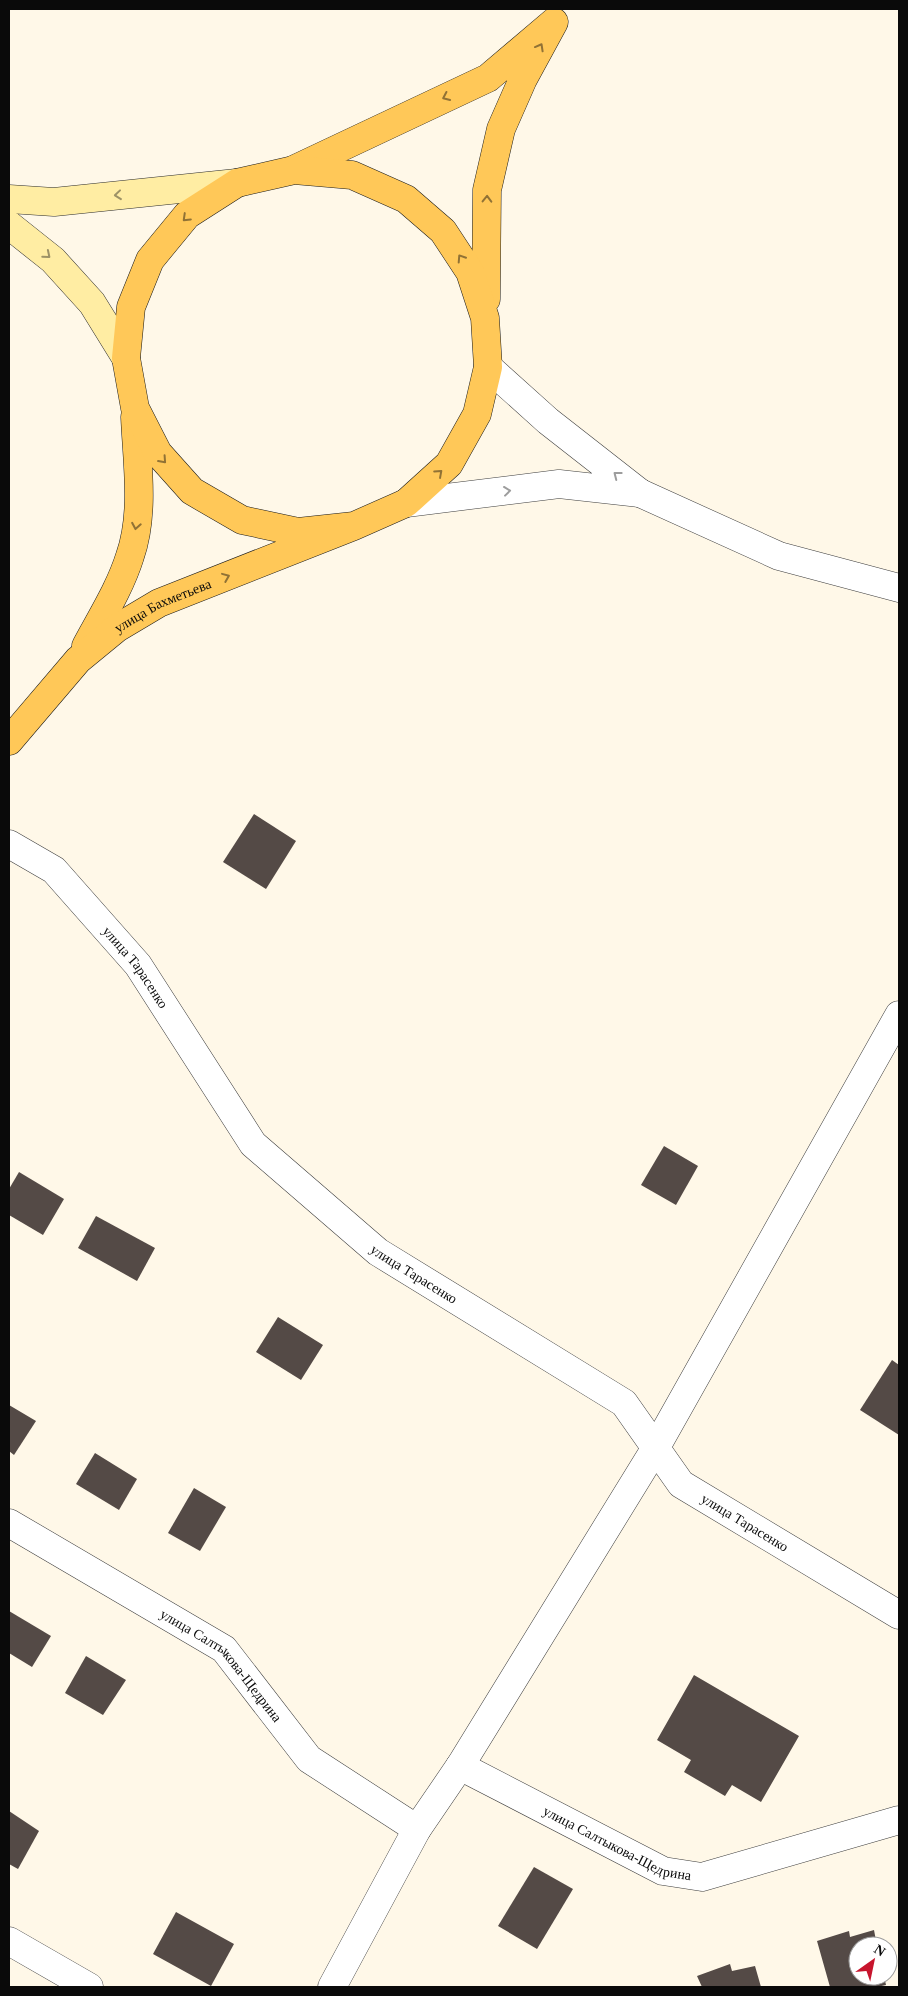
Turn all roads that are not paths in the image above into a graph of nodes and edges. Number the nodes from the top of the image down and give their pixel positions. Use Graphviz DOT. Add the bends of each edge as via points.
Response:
graph roads {
  1 [pos="560,15"];
  2 [pos="294,170"];
  3 [pos="237,183"];
  4 [pos="9,199"];
  5 [pos="9,226"];
  6 [pos="486,318"];
  7 [pos="126,358"];
  8 [pos="488,367"];
  9 [pos="135,408"];
  10 [pos="640,493"];
  11 [pos="406,503"];
  12 [pos="354,526"];
  13 [pos="899,588"];
  14 [pos="78,660"];
  15 [pos="9,741"];
  16 [pos="9,844"];
  17 [pos="899,1015"];
  18 [pos="655,1449"];
  19 [pos="9,1523"];
  20 [pos="899,1615"];
  21 [pos="460,1766"];
  22 [pos="899,1820"];
  23 [pos="417,1829"];
  24 [pos="9,1941"];
  25 [pos="89,1987"];
  26 [pos="332,1987"];
  1 -- 2 [label="main road, one-way" via="488,78"];
  6 -- 1 [label="main road, one-way" via="487,190 501,129 522,79"];
  2 -- 3 [label="main road"];
  6 -- 2 [label="main road, one-way" via="470,272 443,231 406,199 352,175"];
  3 -- 4 [label="main road, one-way" via="54,202"];
  3 -- 7 [label="main road, one-way" via="187,215 150,260 131,307"];
  5 -- 7 [label="main road, one-way" via="53,260 92,303"];
  6 -- 8 [label="main road, улица Бахметьева"];
  7 -- 9 [label="main road"];
  10 -- 8 [label="street, one-way" via="548,421"];
  11 -- 8 [label="main road, улица Бахметьева, one-way" via="448,464 477,414"];
  9 -- 12 [label="main road, one-way" via="158,454 192,491 242,520 298,532"];
  9 -- 14 [label="main road, one-way" via="138,513 131,554 114,597"];
  11 -- 10 [label="street, one-way" via="559,484"];
  10 -- 13 [label="street" via="779,556"];
  11 -- 12 [label="main road, улица Бахметьева"];
  14 -- 12 [label="main road, улица Бахметьева, one-way" via="117,628 159,603"];
  14 -- 15 [label="main road, улица Бахметьева"];
  16 -- 18 [label="street, улица Тарасенко" via="54,870 138,964 253,1144 378,1252 624,1403"];
  17 -- 18 [label="street"];
  18 -- 20 [label="street, улица Тарасенко" via="681,1484"];
  18 -- 21 [label="street"];
  19 -- 23 [label="street, улица Салтыкова-Щедрина" via="224,1649 309,1759"];
  21 -- 22 [label="street, улица Салтыкова-Щедрина" via="663,1871 702,1877"];
  21 -- 23 [label="street"];
  23 -- 26 [label="street"];
  24 -- 25 [label="street"];
}
